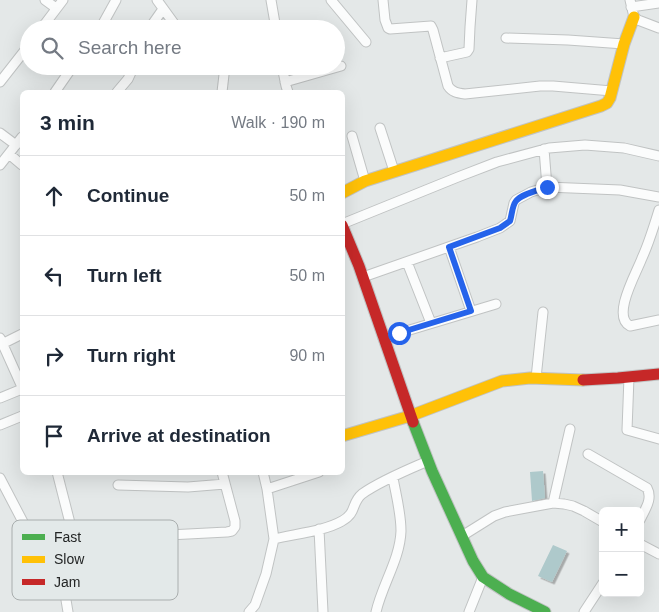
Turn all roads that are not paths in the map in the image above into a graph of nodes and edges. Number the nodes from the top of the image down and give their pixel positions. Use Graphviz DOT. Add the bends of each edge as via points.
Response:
graph roads {
  1 [pos="45,0"];
  2 [pos="63,0"];
  3 [pos="116,0"];
  4 [pos="157,0"];
  5 [pos="271,0"];
  6 [pos="331,0"];
  7 [pos="383,0"];
  8 [pos="472,0"];
  9 [pos="659,3"];
  10 [pos="56,8"];
  11 [pos="632,8"];
  12 [pos="164,9"];
  13 [pos="47,20"];
  14 [pos="105,20"];
  15 [pos="156,20"];
  16 [pos="172,20"];
  17 [pos="274,20"];
  18 [pos="659,28"];
  19 [pos="506,38"];
  20 [pos="366,42"];
  21 [pos="624,44"];
  22 [pos="20,56"];
  23 [pos="440,58"];
  24 [pos="67,75"];
  25 [pos="130,75"];
  26 [pos="224,75"];
  27 [pos="284,75"];
  28 [pos="310,75"];
  29 [pos="0,82"];
  30 [pos="285,82"];
  31 [pos="56,90"];
  32 [pos="119,90"];
  33 [pos="222,90"];
  34 [pos="287,90"];
  35 [pos="612,91"];
  36 [pos="380,128"];
  37 [pos="0,133"];
  38 [pos="352,136"];
  39 [pos="20,140"];
  40 [pos="16,145"];
  41 [pos="544,149"];
  42 [pos="9,154"];
  43 [pos="659,156"];
  44 [pos="20,163"];
  45 [pos="0,165"];
  46 [pos="394,171"];
  47 [pos="365,181"];
  48 [pos="547,187"];
  49 [pos="345,191"];
  50 [pos="659,197"];
  51 [pos="659,210"];
  52 [pos="345,223"];
  53 [pos="345,238"];
  54 [pos="449,247"];
  55 [pos="348,252"];
  56 [pos="407,262"];
  57 [pos="363,277"];
  58 [pos="496,304"];
  59 [pos="471,311"];
  60 [pos="543,312"];
  61 [pos="659,320"];
  62 [pos="430,323"];
  63 [pos="20,335"];
  64 [pos="384,338"];
  65 [pos="1,342"];
  66 [pos="659,374"];
  67 [pos="629,377"];
  68 [pos="536,378"];
  69 [pos="20,384"];
  70 [pos="20,389"];
  71 [pos="0,398"];
  72 [pos="410,416"];
  73 [pos="20,417"];
  74 [pos="0,425"];
  75 [pos="570,429"];
  76 [pos="345,435"];
  77 [pos="659,439"];
  78 [pos="588,454"];
  79 [pos="428,461"];
  80 [pos="59,475"];
  81 [pos="223,475"];
  82 [pos="263,475"];
  83 [pos="310,475"];
  84 [pos="0,478"];
  85 [pos="392,478"];
  86 [pos="225,484"];
  87 [pos="118,485"];
  88 [pos="267,489"];
  89 [pos="553,502"];
  90 [pos="644,512"];
  91 [pos="599,519"];
  92 [pos="22,520"];
  93 [pos="69,520"];
  94 [pos="319,529"];
  95 [pos="178,535"];
  96 [pos="462,536"];
  97 [pos="274,539"];
  98 [pos="644,546"];
  99 [pos="659,554"];
  100 [pos="483,577"];
  101 [pos="599,589"];
  102 [pos="532,609"];
  103 [pos="249,612"];
  104 [pos="323,612"];
  105 [pos="376,612"];
  106 [pos="469,612"];
  107 [pos="544,612"];
  108 [pos="584,612"];
  1 -- 10 [label="street"];
  2 -- 10 [label="street"];
  3 -- 14 [label="street"];
  4 -- 12 [label="street"];
  5 -- 17 [label="street"];
  6 -- 20 [label="street"];
  7 -- 23 [label="street" via="388,28 431,26"];
  8 -- 23 [label="street" via="470,49"];
  9 -- 11 [label="street"];
  10 -- 13 [label="street"];
  11 -- 18 [label="street" via="638,20"];
  11 -- 21 [label="street"];
  12 -- 15 [label="street"];
  12 -- 16 [label="street"];
  19 -- 21 [label="street"];
  21 -- 35 [label="street"];
  22 -- 29 [label="street"];
  23 -- 35 [label="street" via="448,86 465,94 540,86"];
  24 -- 31 [label="street"];
  25 -- 32 [label="street"];
  26 -- 33 [label="street"];
  27 -- 30 [label="street"];
  28 -- 30 [label="street"];
  30 -- 34 [label="street"];
  35 -- 46 [label="street" via="610,98 601,106"];
  36 -- 46 [label="street"];
  37 -- 40 [label="street"];
  38 -- 47 [label="street"];
  39 -- 40 [label="street"];
  40 -- 42 [label="street"];
  41 -- 43 [label="street" via="585,145 624,148"];
  41 -- 48 [label="street"];
  41 -- 52 [label="street" via="497,162"];
  42 -- 44 [label="street"];
  42 -- 45 [label="street"];
  46 -- 47 [label="street"];
  47 -- 49 [label="street"];
  48 -- 50 [label="street" via="620,190"];
  48 -- 54 [label="street" via="516,200 510,221 500,228"];
  51 -- 61 [label="street" via="626,295 623,313 630,326"];
  53 -- 55 [label="street"];
  54 -- 56 [label="street"];
  54 -- 59 [label="street"];
  55 -- 57 [label="street"];
  56 -- 57 [label="street"];
  56 -- 62 [label="street"];
  57 -- 64 [label="street"];
  58 -- 59 [label="street"];
  59 -- 62 [label="street"];
  60 -- 68 [label="street"];
  62 -- 64 [label="street"];
  63 -- 65 [label="street"];
  64 -- 72 [label="street"];
  65 -- 69 [label="street"];
  66 -- 67 [label="street"];
  67 -- 68 [label="street"];
  67 -- 77 [label="street" via="627,430"];
  68 -- 72 [label="street" via="502,381"];
  70 -- 71 [label="street"];
  72 -- 76 [label="street"];
  72 -- 79 [label="street"];
  73 -- 74 [label="street"];
  75 -- 89 [label="street"];
  78 -- 90 [label="street" via="647,488 650,500"];
  79 -- 85 [label="street"];
  79 -- 96 [label="street"];
  80 -- 93 [label="street"];
  81 -- 86 [label="street"];
  82 -- 88 [label="street"];
  83 -- 88 [label="street"];
  84 -- 92 [label="street"];
  85 -- 94 [label="street" via="357,499 349,517"];
  85 -- 105 [label="street" via="401,532 395,560"];
  86 -- 87 [label="street" via="188,487"];
  86 -- 95 [label="street" via="235,527 227,532"];
  88 -- 97 [label="street"];
  89 -- 91 [label="street" via="584,510"];
  89 -- 96 [label="street" via="494,516"];
  94 -- 97 [label="street"];
  94 -- 104 [label="street"];
  96 -- 100 [label="street"];
  97 -- 103 [label="street" via="266,574 255,605"];
  98 -- 99 [label="street"];
  100 -- 102 [label="street"];
  100 -- 106 [label="street"];
  101 -- 108 [label="street"];
  102 -- 107 [label="street"];
}
